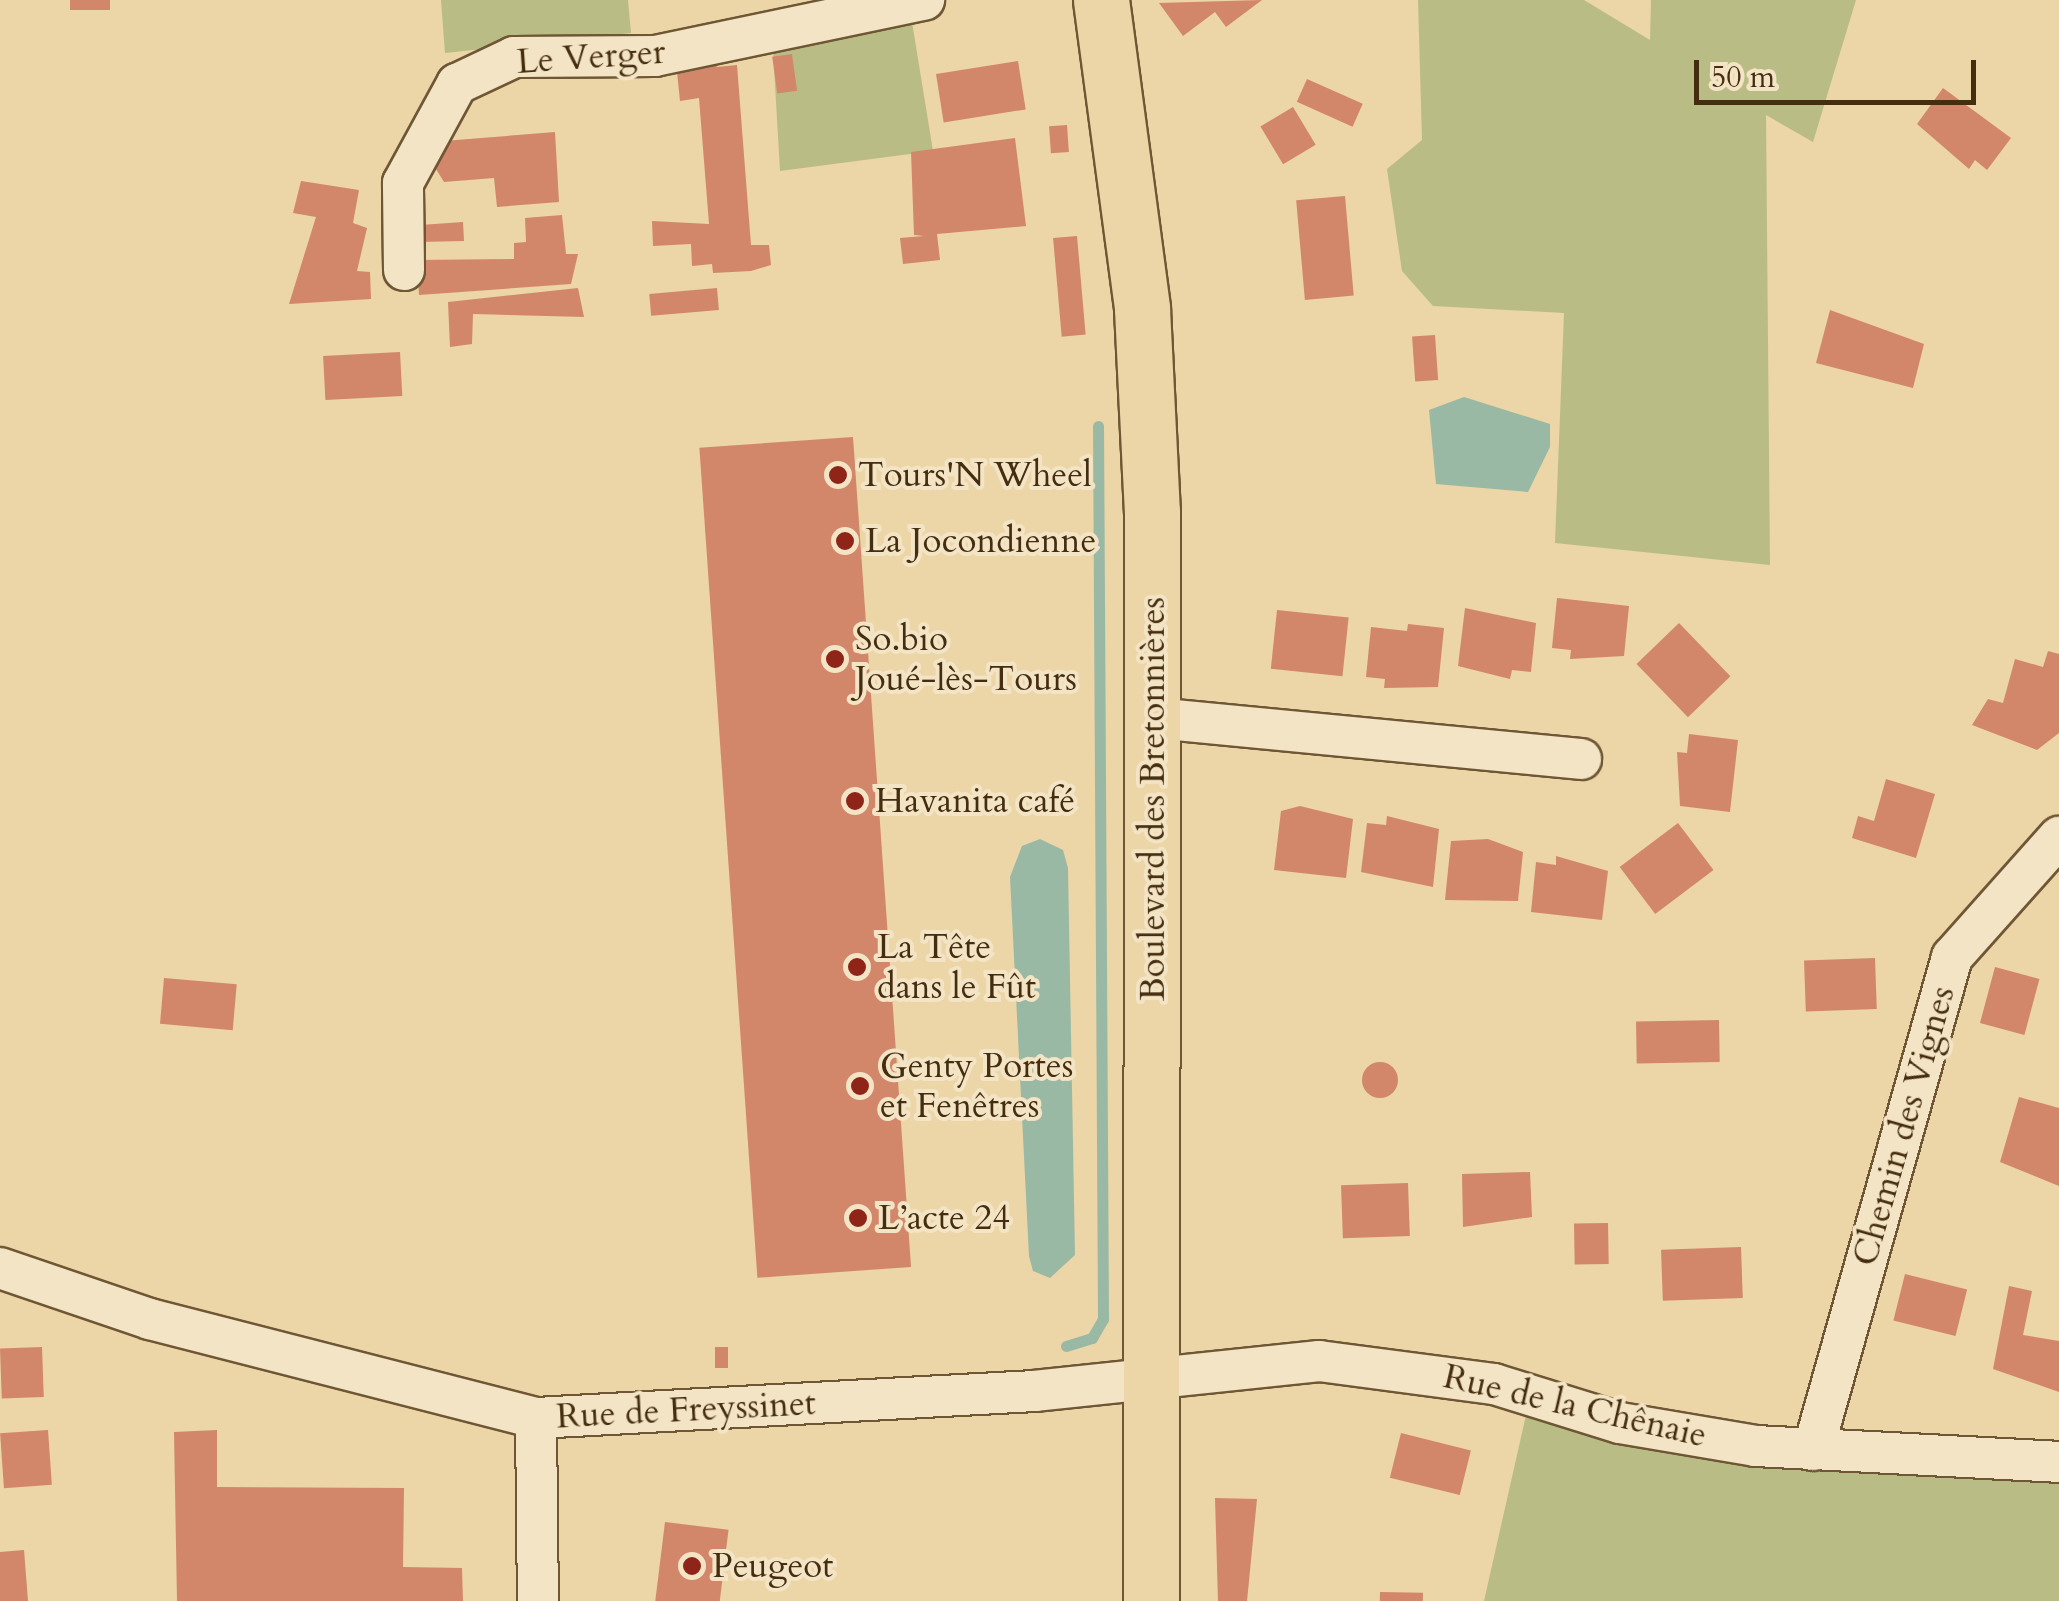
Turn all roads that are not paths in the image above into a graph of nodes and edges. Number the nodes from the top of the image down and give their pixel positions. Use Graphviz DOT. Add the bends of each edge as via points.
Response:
graph roads {
  1 [pos="924,0"];
  2 [pos="1102,0"];
  3 [pos="404,270"];
  4 [pos="1154,718"];
  5 [pos="1581,759"];
  6 [pos="2059,837"];
  7 [pos="0,1268"];
  8 [pos="1151,1378"];
  9 [pos="536,1418"];
  10 [pos="1813,1450"];
  11 [pos="2059,1462"];
  12 [pos="538,1601"];
  13 [pos="1152,1601"];
  1 -- 3 [label="street, Le Verger" via="654,56 514,57 456,84 404,183"];
  2 -- 4 [label="main road, Boulevard des Bretonnières" via="1142,308"];
  4 -- 5 [label="street"];
  4 -- 8 [label="main road, Boulevard des Bretonnières"];
  6 -- 10 [label="street, Chemin des Vignes" via="1952,957"];
  7 -- 9 [label="street, Rue de Freyssinet" via="150,1319"];
  8 -- 9 [label="street, Rue de Freyssinet"];
  8 -- 10 [label="street, Rue de la Chênaie" via="1319,1361 1405,1369 1531,1393 1620,1423"];
  8 -- 13 [label="main road, Boulevard des Bretonnières"];
  9 -- 12 [label="street"];
  10 -- 11 [label="street, Rue de la Chênaie"];
}
